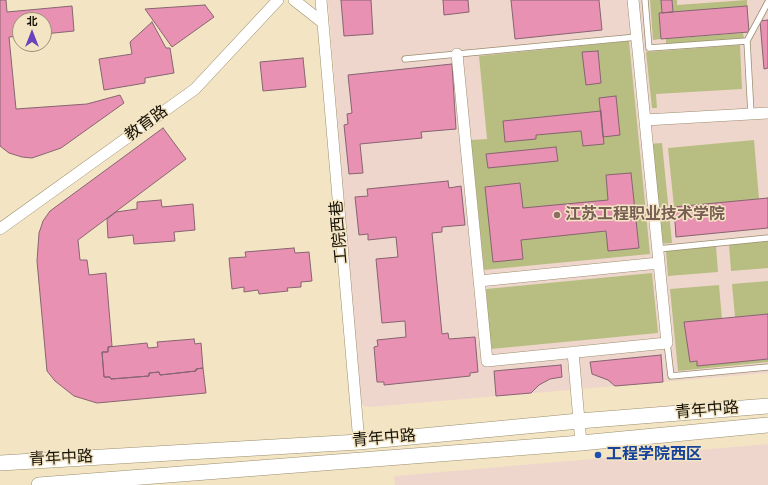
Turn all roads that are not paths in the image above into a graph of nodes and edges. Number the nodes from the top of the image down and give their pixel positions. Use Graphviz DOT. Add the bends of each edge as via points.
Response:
graph roads {
  1 [pos="278,0"];
  2 [pos="294,0"];
  3 [pos="321,0"];
  4 [pos="633,0"];
  5 [pos="645,0"];
  6 [pos="768,2"];
  7 [pos="322,22"];
  8 [pos="637,37"];
  9 [pos="747,41"];
  10 [pos="457,54"];
  11 [pos="405,59"];
  12 [pos="768,113"];
  13 [pos="751,114"];
  14 [pos="645,120"];
  15 [pos="0,229"];
  16 [pos="768,238"];
  17 [pos="658,248"];
  18 [pos="659,263"];
  19 [pos="479,281"];
  20 [pos="667,343"];
  21 [pos="573,352"];
  22 [pos="768,367"];
  23 [pos="768,406"];
  24 [pos="579,421"];
  25 [pos="768,425"];
  26 [pos="359,442"];
  27 [pos="581,443"];
  28 [pos="0,463"];
  29 [pos="39,485"];
  1 -- 15 [label="street, 教育路" via="195,89"];
  2 -- 7 [label="street"];
  3 -- 7 [label="street, 工院西巷"];
  4 -- 8 [label="street"];
  5 -- 9 [label="lane" via="649,48"];
  6 -- 9 [label="lane"];
  7 -- 26 [label="street, 工院西巷"];
  8 -- 10 [label="lane"];
  8 -- 14 [label="street"];
  9 -- 13 [label="lane"];
  10 -- 11 [label="lane"];
  10 -- 19 [label="street"];
  12 -- 13 [label="street"];
  13 -- 14 [label="street"];
  14 -- 17 [label="street"];
  16 -- 17 [label="lane"];
  17 -- 18 [label="street"];
  18 -- 19 [label="street"];
  18 -- 20 [label="street"];
  19 -- 21 [label="street" via="487,361"];
  20 -- 21 [label="street"];
  20 -- 22 [label="lane" via="671,376"];
  21 -- 24 [label="street"];
  23 -- 24 [label="main road, 青年中路"];
  24 -- 26 [label="main road, 青年中路"];
  24 -- 27 [label="street"];
  25 -- 27 [label="main road, 青年中路"];
  26 -- 28 [label="main road, 青年中路"];
  27 -- 29 [label="main road, 青年中路"];
}
